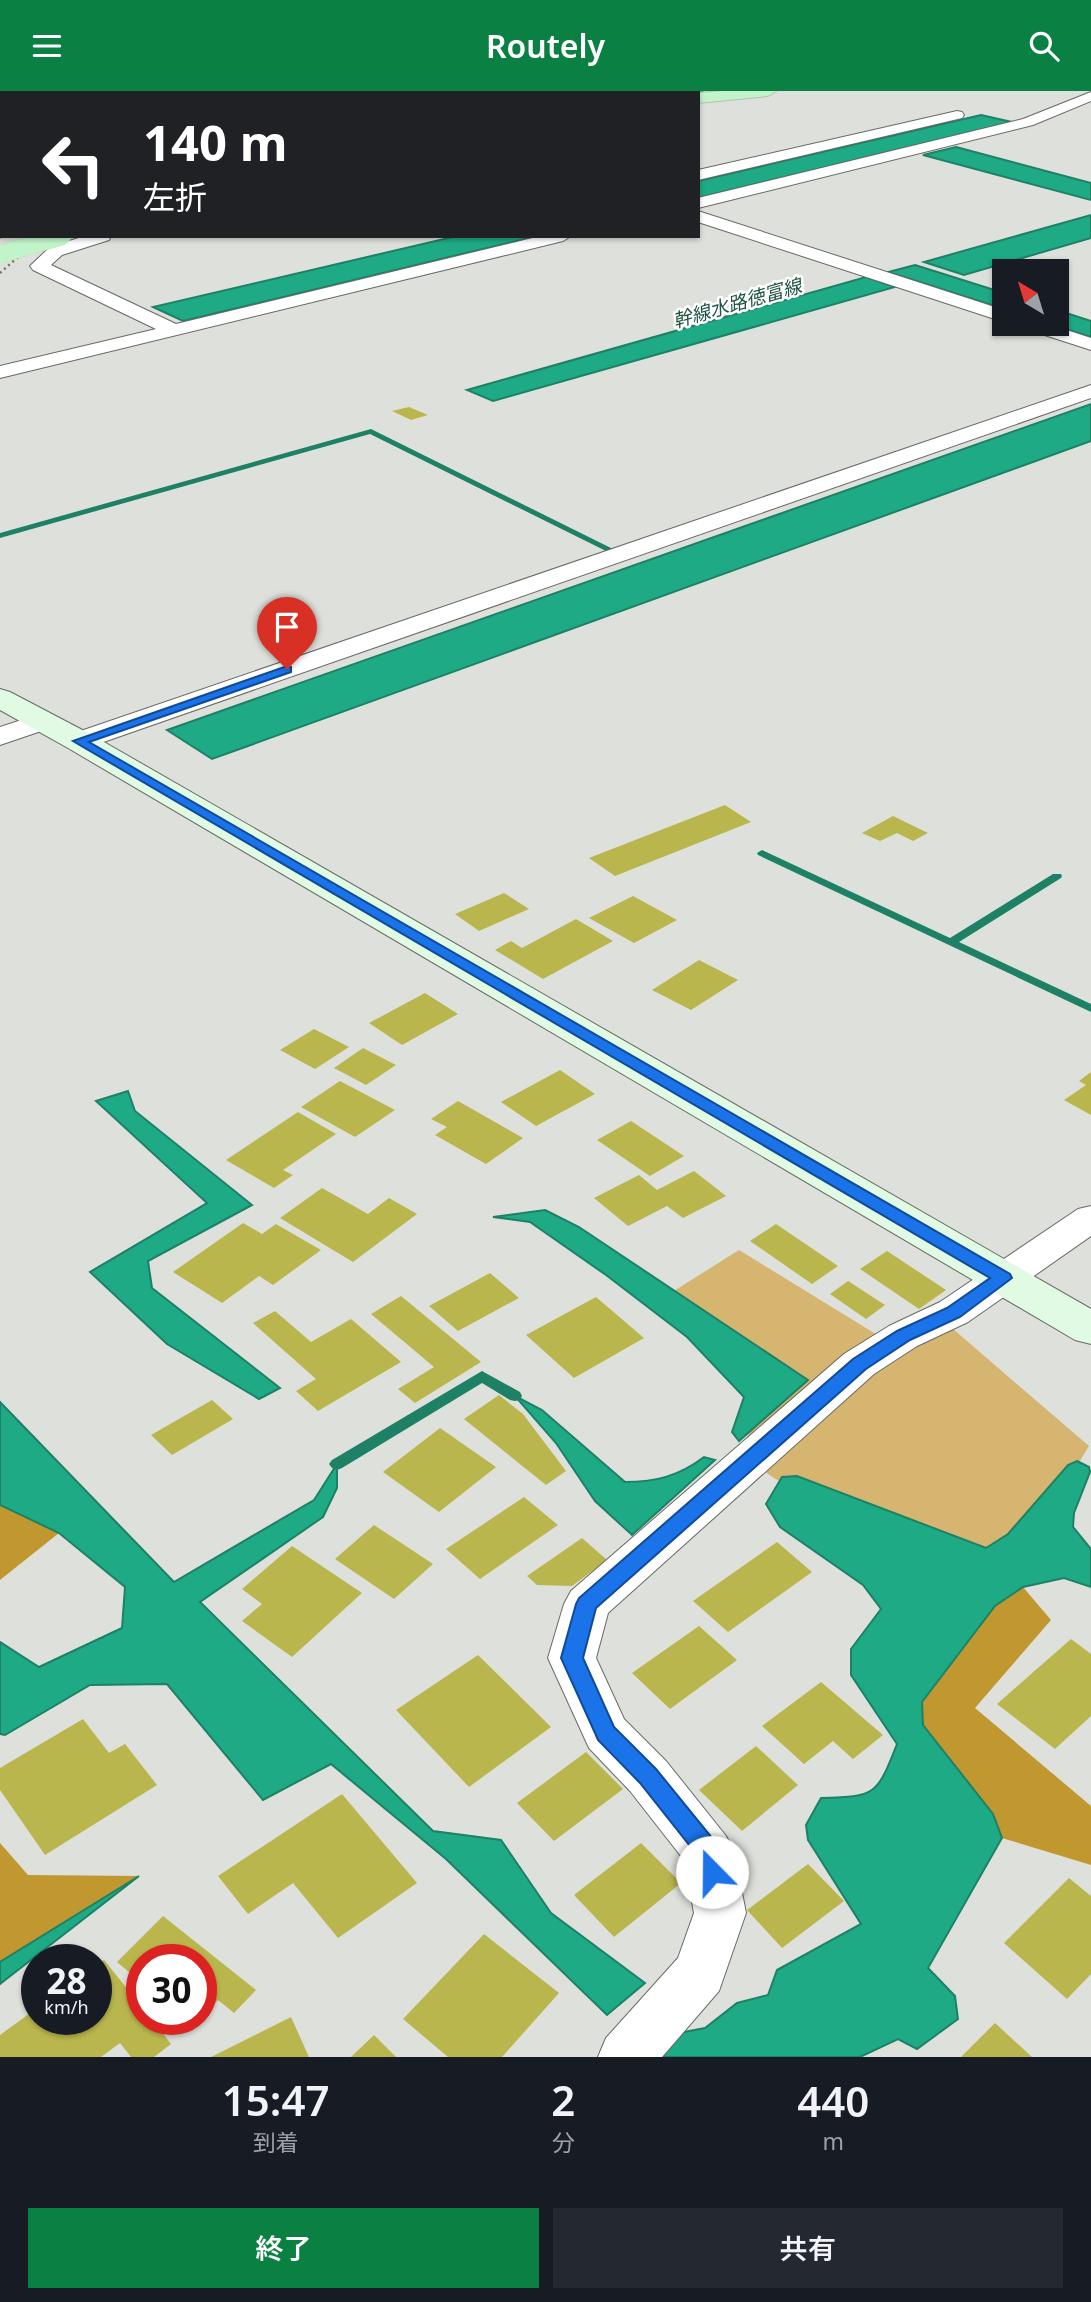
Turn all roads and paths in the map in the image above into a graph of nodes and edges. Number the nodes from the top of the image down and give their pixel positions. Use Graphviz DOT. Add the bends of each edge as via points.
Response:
graph roads {
  1 [pos="768,91"];
  2 [pos="1091,96"];
  3 [pos="700,98"];
  4 [pos="966,113"];
  5 [pos="990,113"];
  6 [pos="1028,122"];
  7 [pos="700,175"];
  8 [pos="700,204"];
  9 [pos="700,217"];
  10 [pos="55,238"];
  11 [pos="97,238"];
  12 [pos="555,238"];
  13 [pos="0,254"];
  14 [pos="992,312"];
  15 [pos="174,330"];
  16 [pos="1067,336"];
  17 [pos="1091,344"];
  18 [pos="0,372"];
  19 [pos="1091,391"];
  20 [pos="0,698"];
  21 [pos="43,721"];
  22 [pos="0,737"];
  23 [pos="79,741"];
  24 [pos="1091,1218"];
  25 [pos="1003,1278"];
  26 [pos="1091,1329"];
  27 [pos="626,2057"];
  1 -- 3 [label="main road"];
  2 -- 6 [label="street"];
  4 -- 7 [label="street"];
  5 -- 6 [label="street"];
  6 -- 8 [label="street"];
  9 -- 14 [label="street"];
  10 -- 13 [label="main road, bridge"];
  11 -- 15 [label="street" via="56,251 39,266"];
  12 -- 15 [label="street"];
  15 -- 18 [label="street"];
  16 -- 17 [label="street"];
  19 -- 23 [label="street"];
  20 -- 21 [label="street"];
  21 -- 22 [label="street"];
  21 -- 23 [label="street"];
  23 -- 25 [label="street"];
  24 -- 25 [label="street"];
  25 -- 26 [label="street"];
  25 -- 27 [label="street" via="954,1312 859,1364 587,1604 572,1658 606,1733 648,1776 708,1851 720,1913 700,1973"];
}
